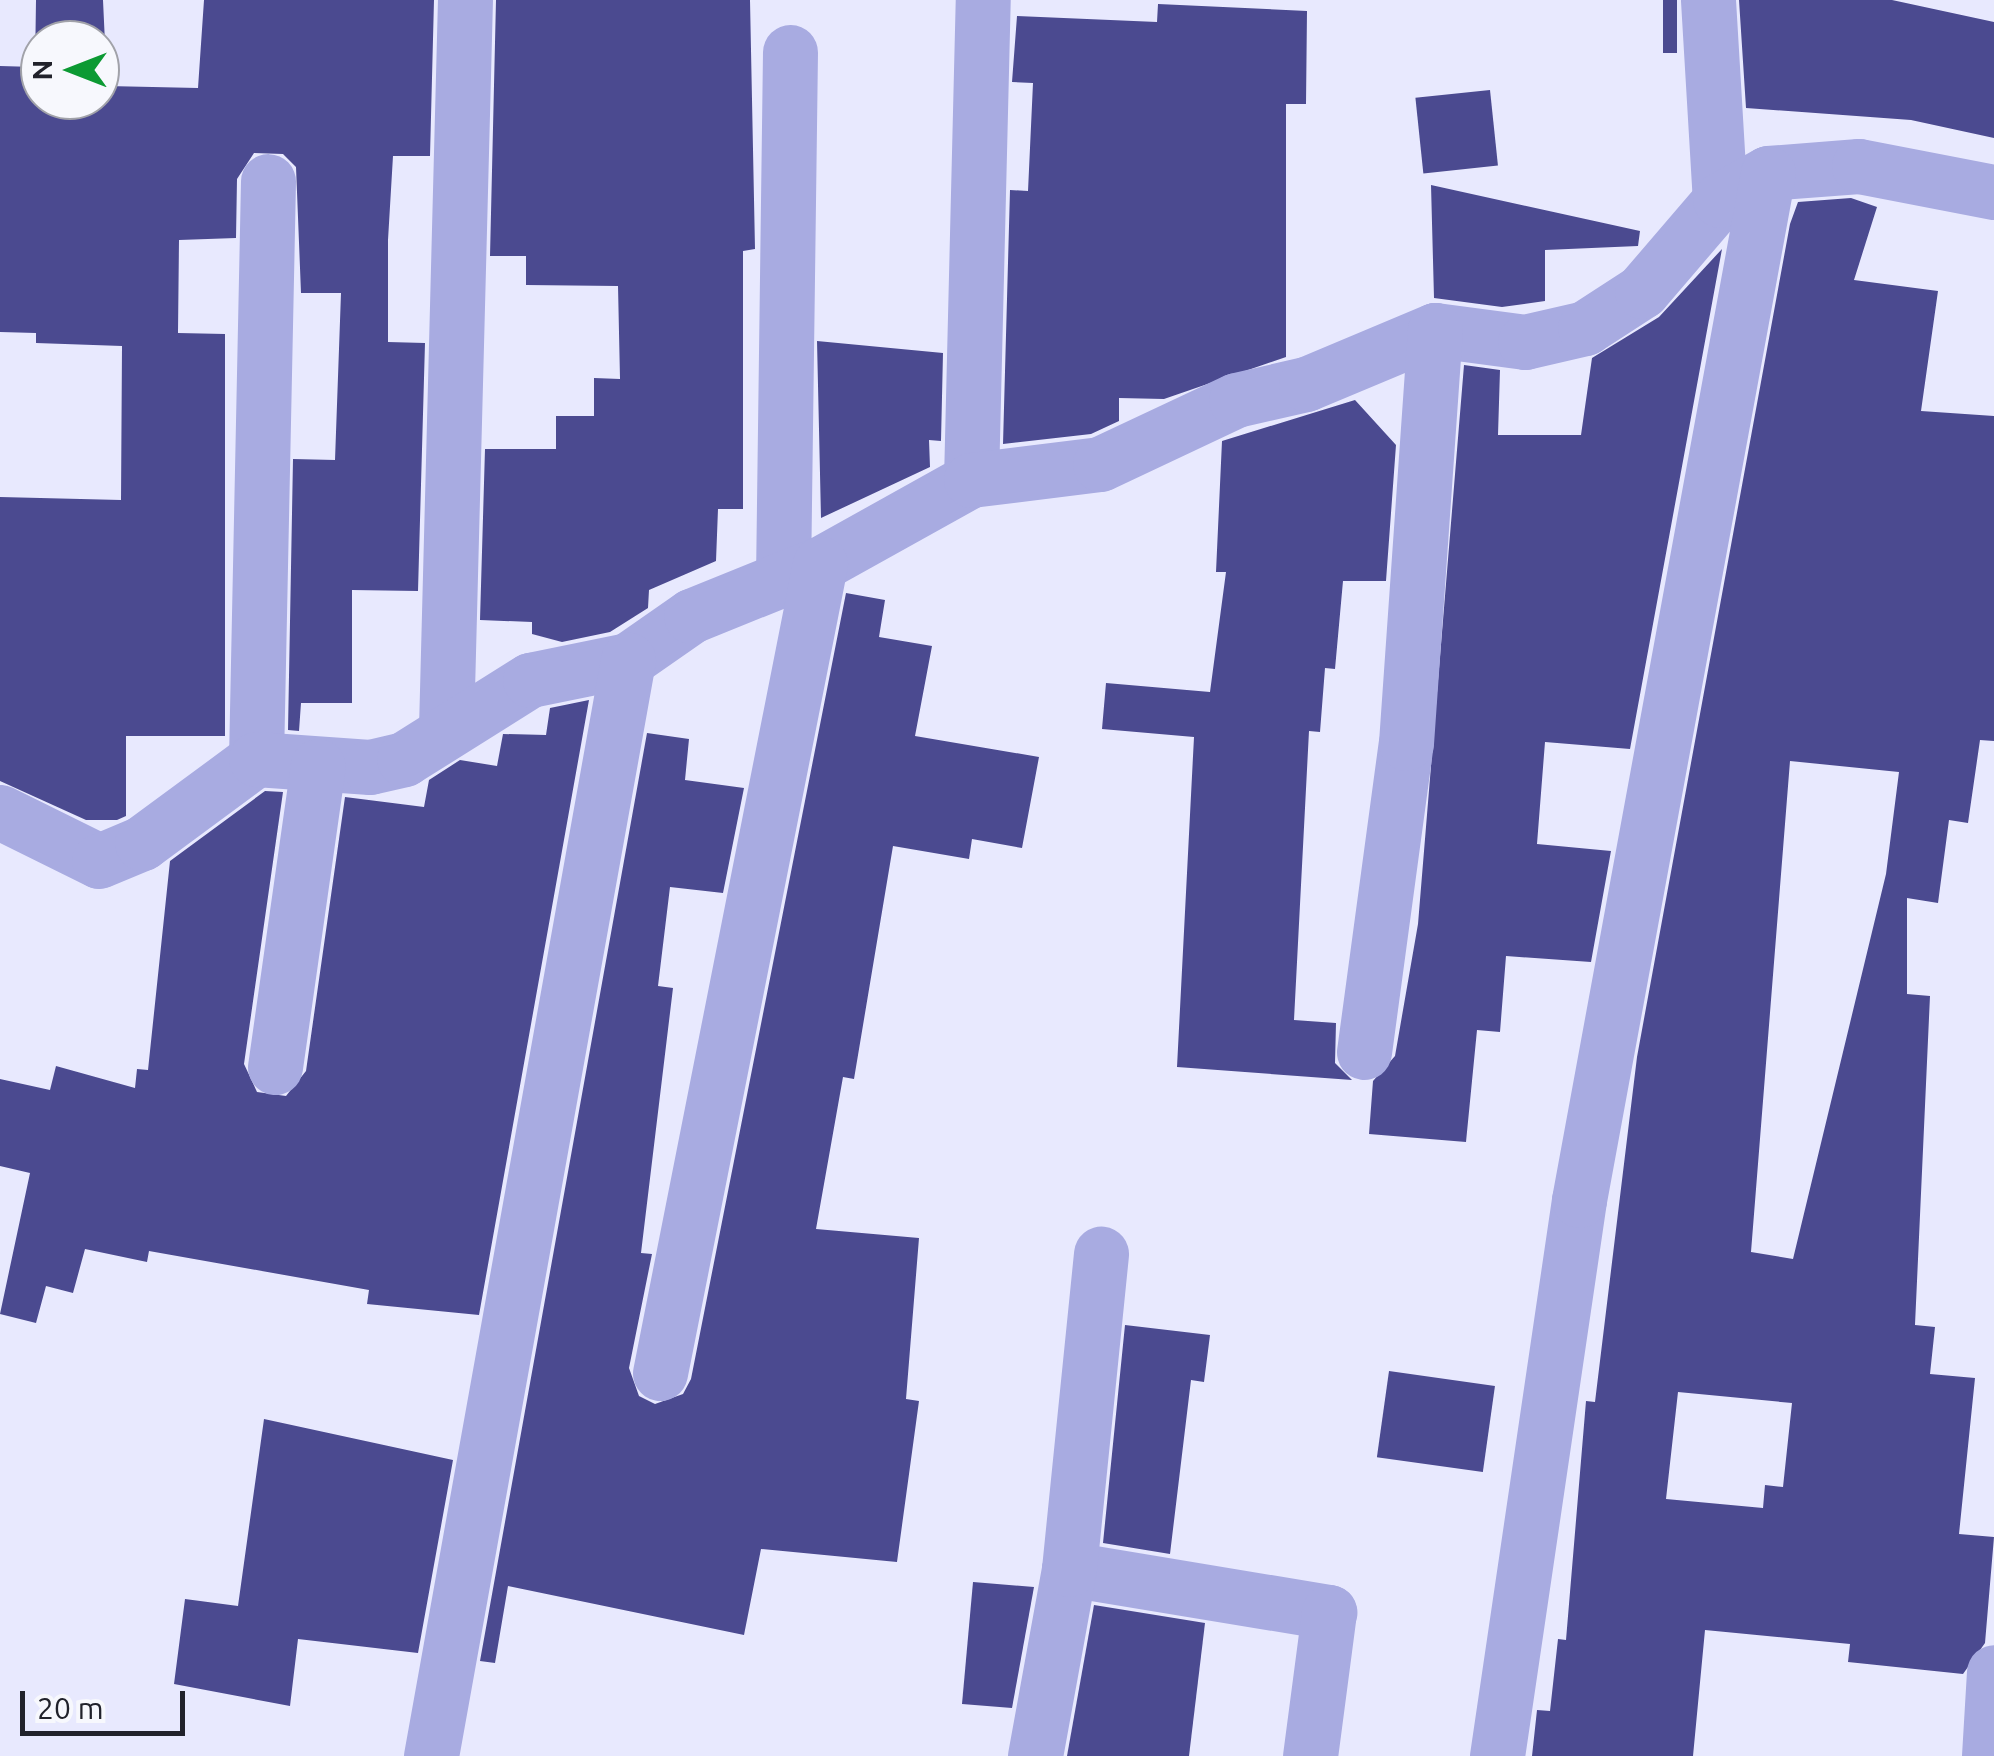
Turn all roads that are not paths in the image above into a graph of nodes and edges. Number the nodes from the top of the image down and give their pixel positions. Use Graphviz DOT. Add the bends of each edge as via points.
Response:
graph roads {
  1 [pos="465,0"];
  2 [pos="984,0"];
  3 [pos="1708,0"];
  4 [pos="790,52"];
  5 [pos="1768,173"];
  6 [pos="268,181"];
  7 [pos="1994,192"];
  8 [pos="1720,200"];
  9 [pos="1434,330"];
  10 [pos="971,480"];
  11 [pos="801,572"];
  12 [pos="628,660"];
  13 [pos="446,729"];
  14 [pos="256,759"];
  15 [pos="318,766"];
  16 [pos="0,812"];
  17 [pos="1364,1052"];
  18 [pos="275,1067"];
  19 [pos="1102,1254"];
  20 [pos="660,1373"];
  21 [pos="1069,1568"];
  22 [pos="1994,1672"];
  23 [pos="431,1756"];
  24 [pos="1036,1756"];
  25 [pos="1310,1756"];
  26 [pos="1497,1756"];
  27 [pos="1989,1756"];
  1 -- 13 [label="street"];
  2 -- 10 [label="street"];
  3 -- 8 [label="street"];
  4 -- 11 [label="street"];
  5 -- 7 [label="street" via="1859,166"];
  5 -- 8 [label="street"];
  5 -- 26 [label="street" via="1579,1200"];
  6 -- 14 [label="street"];
  8 -- 9 [label="street" via="1642,291 1584,328 1525,342"];
  9 -- 10 [label="street" via="1306,384 1236,400 1100,464"];
  9 -- 17 [label="street" via="1406,742"];
  10 -- 11 [label="street"];
  11 -- 12 [label="street" via="691,616"];
  11 -- 20 [label="street"];
  12 -- 13 [label="street" via="530,680"];
  12 -- 23 [label="street"];
  13 -- 15 [label="street" via="404,759"];
  14 -- 15 [label="street"];
  14 -- 16 [label="street" via="142,843 100,862"];
  15 -- 18 [label="street"];
  19 -- 21 [label="street"];
  21 -- 24 [label="street"];
  21 -- 25 [label="street" via="1329,1612"];
  22 -- 27 [label="street"];
}
